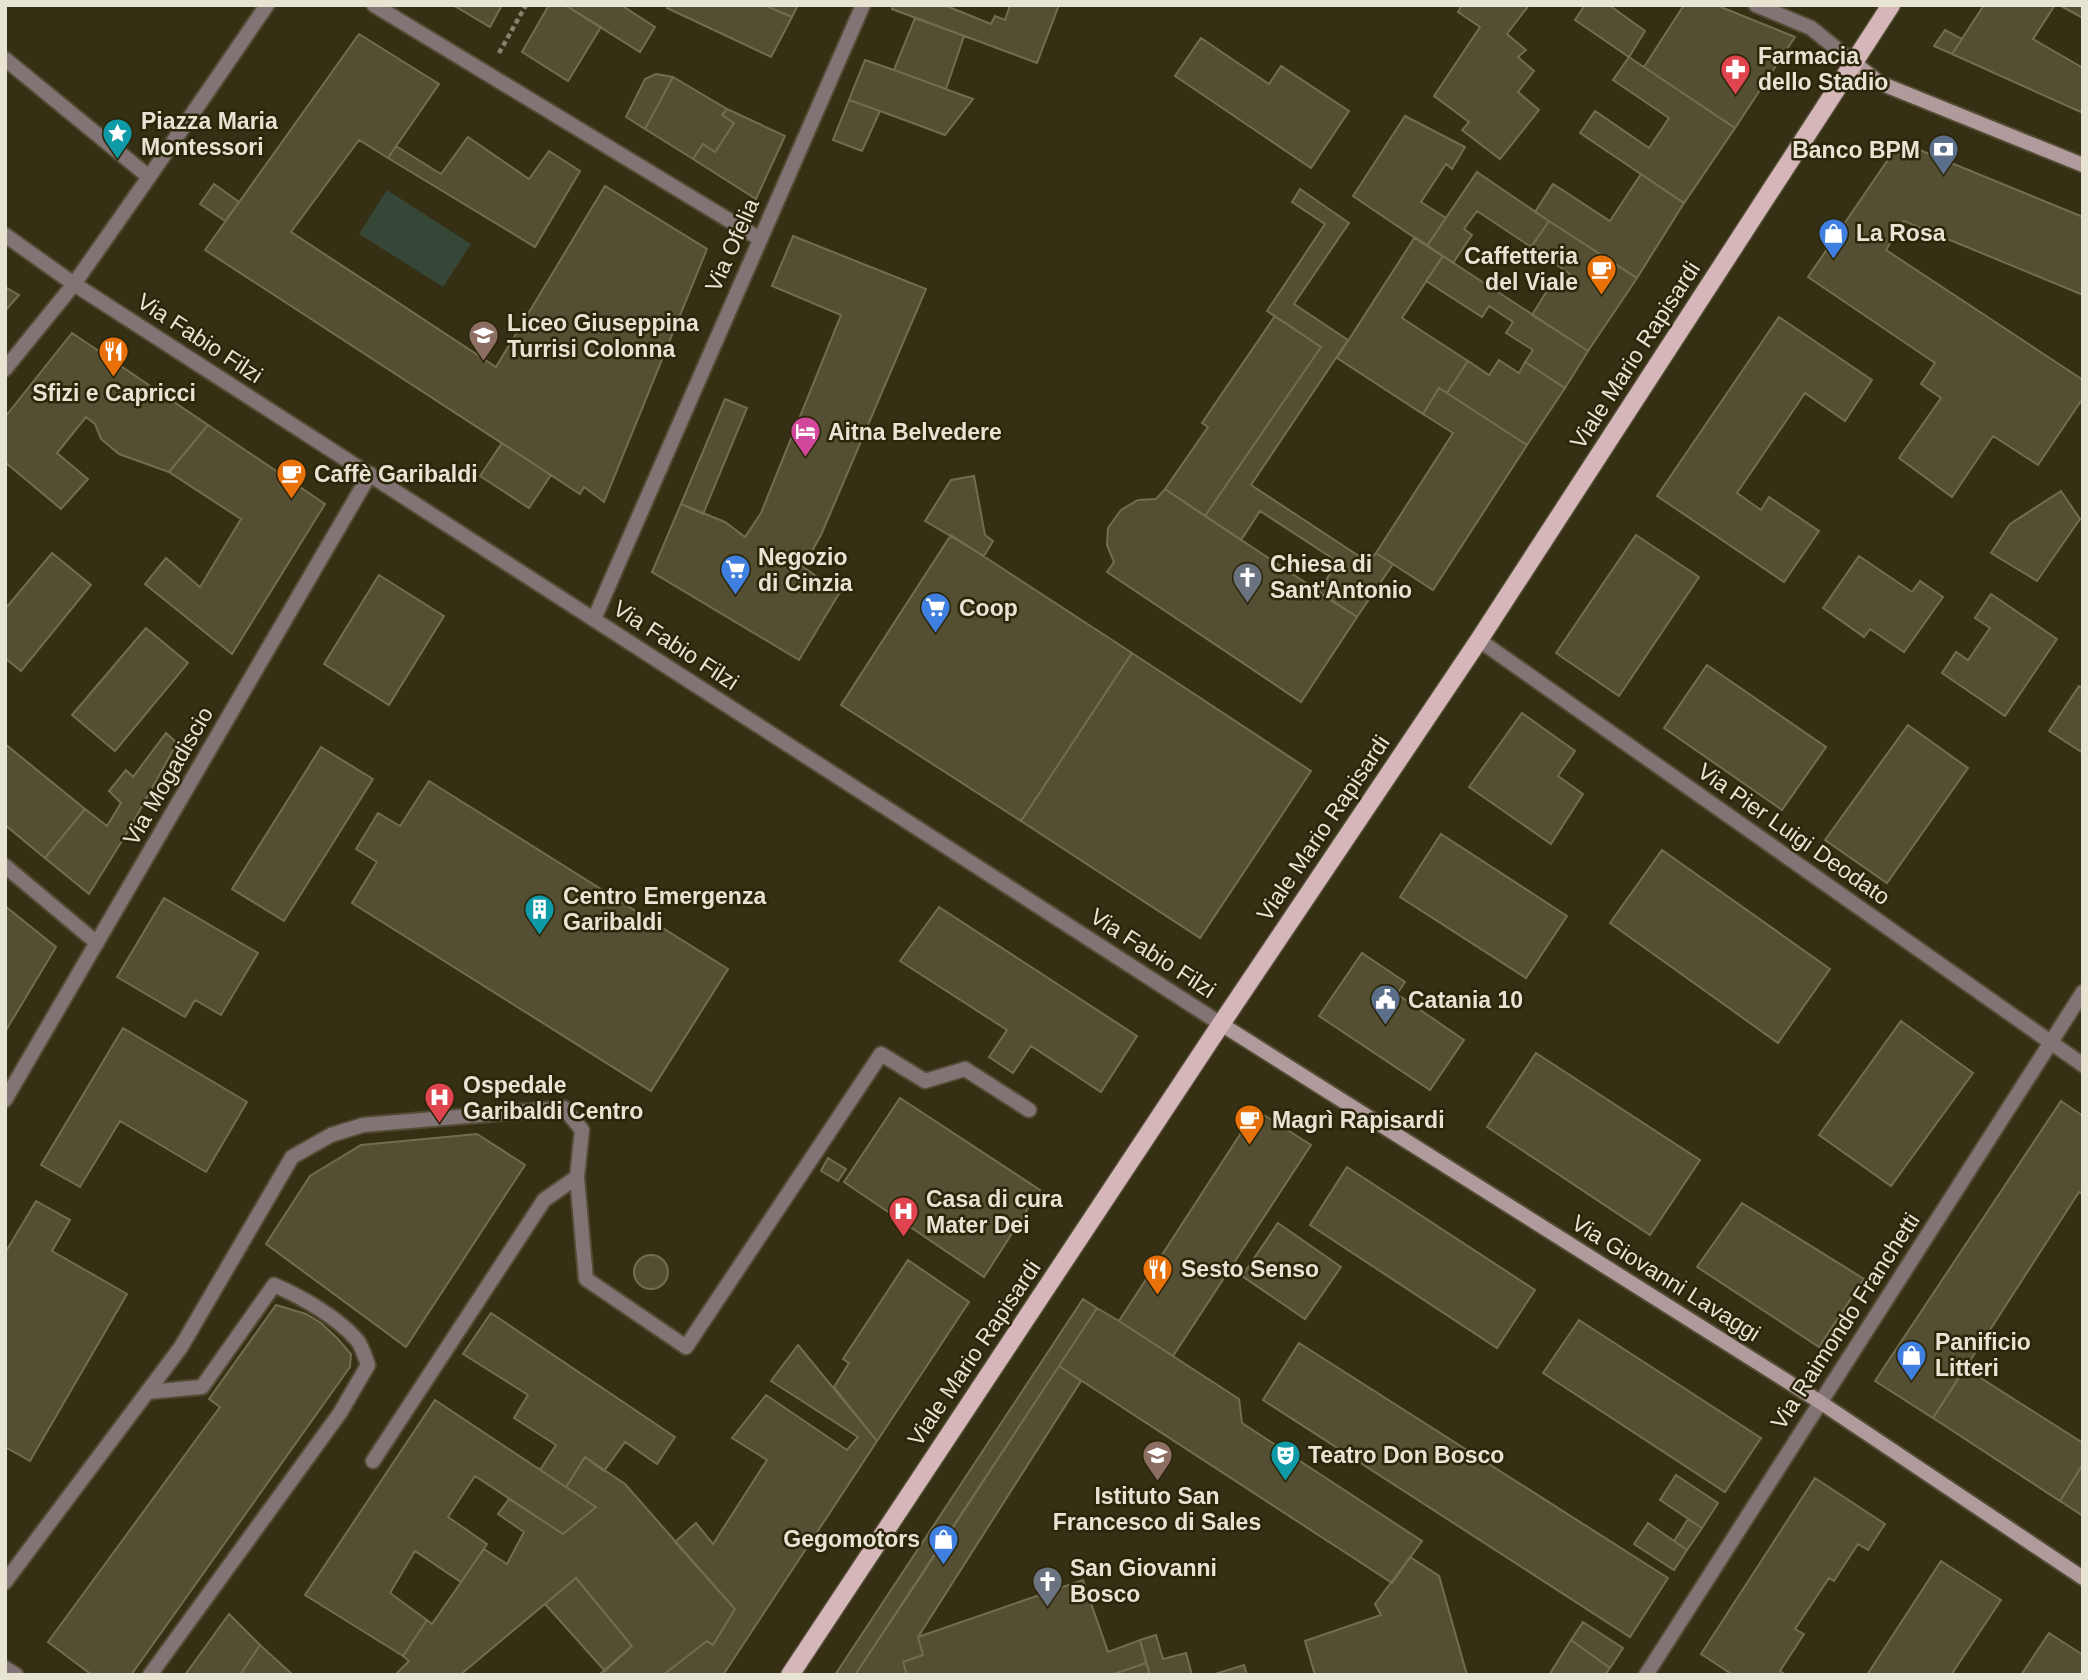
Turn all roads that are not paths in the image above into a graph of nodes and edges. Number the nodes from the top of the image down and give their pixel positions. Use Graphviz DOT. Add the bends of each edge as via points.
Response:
graph roads {
  1 [pos="267,5"];
  2 [pos="374,5"];
  3 [pos="863,5"];
  4 [pos="1756,5"];
  5 [pos="1891,5"];
  6 [pos="5,59"];
  7 [pos="1853,62"];
  8 [pos="2083,165"];
  9 [pos="149,177"];
  10 [pos="5,235"];
  11 [pos="760,239"];
  12 [pos="75,284"];
  13 [pos="5,369"];
  14 [pos="370,474"];
  15 [pos="594,618"];
  16 [pos="1479,640"];
  17 [pos="5,866"];
  18 [pos="97,943"];
  19 [pos="2083,992"];
  20 [pos="1221,1024"];
  21 [pos="2051,1043"];
  22 [pos="2083,1065"];
  23 [pos="5,1100"];
  24 [pos="1029,1110"];
  25 [pos="577,1177"];
  26 [pos="147,1392"];
  27 [pos="1820,1402"];
  28 [pos="373,1461"];
  29 [pos="2083,1578"];
  30 [pos="5,1582"];
  31 [pos="5,1668"];
  32 [pos="16,1675"];
  33 [pos="150,1675"];
  34 [pos="790,1675"];
  35 [pos="1646,1675"];
  1 -- 9 [label="street"];
  2 -- 11 [label="street"];
  3 -- 11 [label="street, Via Ofelia"];
  4 -- 7 [label="street" via="1811,28"];
  5 -- 7 [label="main road, Viale Mario Rapisardi"];
  6 -- 9 [label="street"];
  7 -- 8 [label="main road" via="1880,83"];
  7 -- 16 [label="main road, Viale Mario Rapisardi"];
  9 -- 12 [label="street"];
  10 -- 12 [label="street, Via Fabio Filzi"];
  11 -- 15 [label="street, Via Ofelia"];
  12 -- 13 [label="street"];
  12 -- 14 [label="street, Via Fabio Filzi"];
  14 -- 15 [label="street, Via Fabio Filzi"];
  14 -- 18 [label="street, Via Mogadiscio"];
  15 -- 20 [label="street, Via Fabio Filzi"];
  16 -- 20 [label="main road, Viale Mario Rapisardi"];
  16 -- 21 [label="street, Via Pier Luigi Deodato"];
  17 -- 18 [label="street"];
  18 -- 23 [label="street, Via Mogadiscio"];
  19 -- 21 [label="street, Via Raimondo Franchetti"];
  20 -- 27 [label="main road, Via Giovanni Lavaggi"];
  20 -- 34 [label="main road, Viale Mario Rapisardi"];
  21 -- 22 [label="street, Via Pier Luigi Deodato"];
  21 -- 27 [label="street, Via Raimondo Franchetti"];
  24 -- 25 [label="street" via="965,1069 925,1081 881,1054 686,1347 586,1279"];
  25 -- 26 [label="street" via="582,1130 565,1108 363,1125 331,1135 292,1157 181,1347"];
  25 -- 28 [label="street" via="544,1200"];
  26 -- 30 [label="street"];
  26 -- 33 [label="street" via="202,1387 274,1285 300,1296 358,1341 368,1365 340,1413"];
  27 -- 29 [label="main road, Via Giovanni Lavaggi"];
  27 -- 35 [label="street, Via Raimondo Franchetti"];
  31 -- 32 [label="street"];
}
